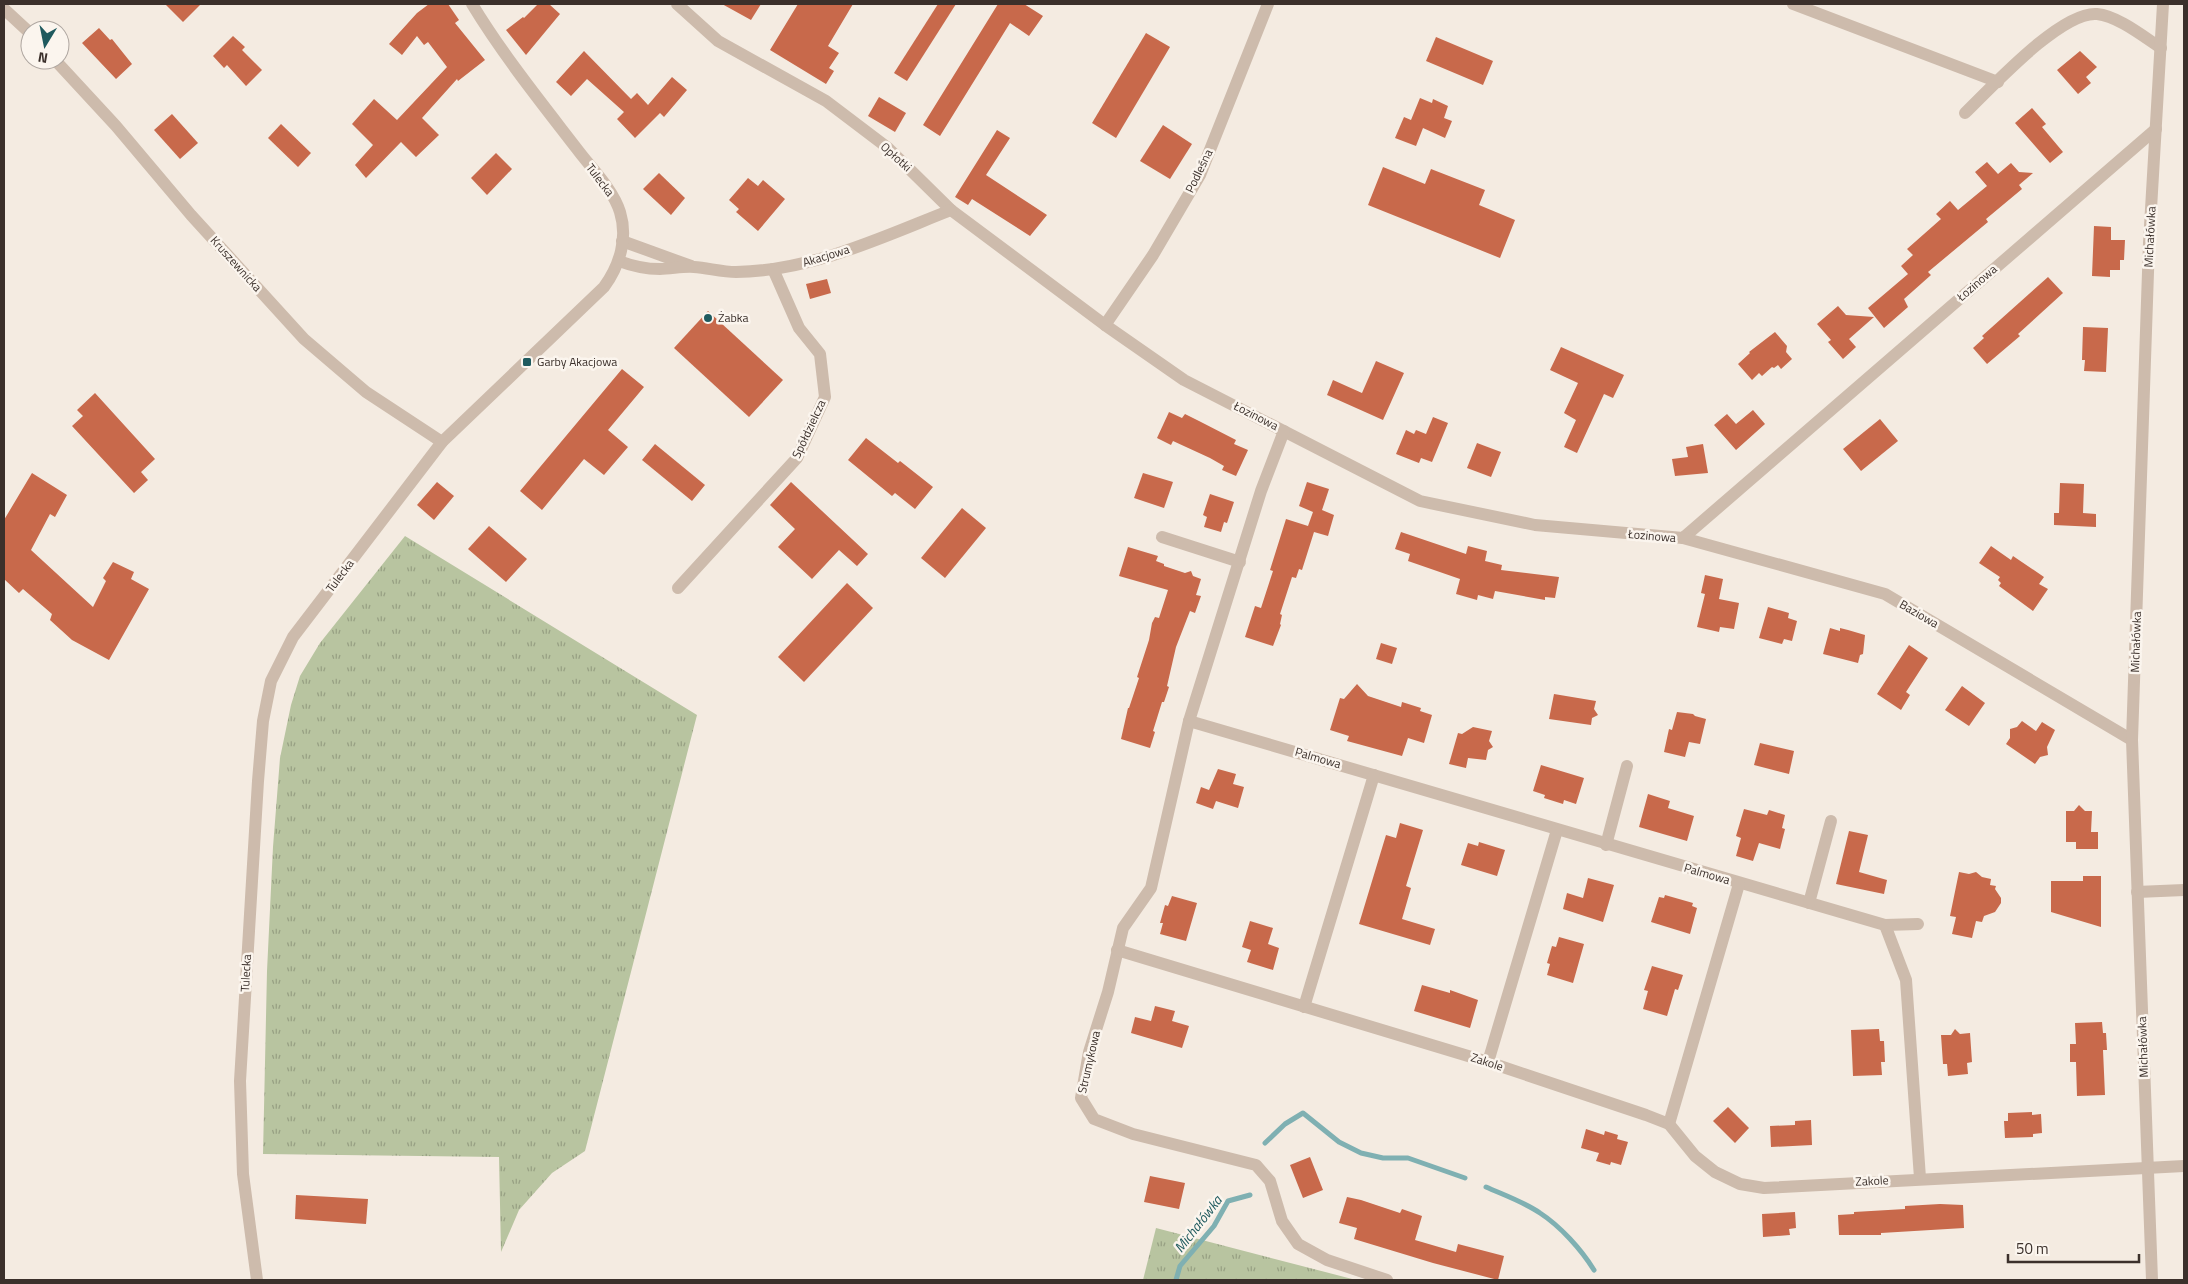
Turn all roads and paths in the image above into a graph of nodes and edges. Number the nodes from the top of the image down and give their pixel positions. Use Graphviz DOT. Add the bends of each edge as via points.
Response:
graph roads {
  1 [pos="472,4"];
  2 [pos="677,4"];
  3 [pos="1268,4"];
  4 [pos="1793,4"];
  5 [pos="2163,4"];
  6 [pos="4,9"];
  7 [pos="20,24"];
  8 [pos="2161,48"];
  9 [pos="64,70"];
  10 [pos="1998,82"];
  11 [pos="1965,113"];
  12 [pos="2156,129"];
  13 [pos="951,210"];
  14 [pos="622,241"];
  15 [pos="619,261"];
  16 [pos="694,267"];
  17 [pos="773,269"];
  18 [pos="1105,325"];
  19 [pos="1284,431"];
  20 [pos="442,442"];
  21 [pos="1162,537"];
  22 [pos="1684,538"];
  23 [pos="1240,562"];
  24 [pos="678,588"];
  25 [pos="1189,721"];
  26 [pos="2132,740"];
  27 [pos="1627,766"];
  28 [pos="1374,775"];
  29 [pos="1831,821"];
  30 [pos="1557,830"];
  31 [pos="1606,845"];
  32 [pos="1739,884"];
  33 [pos="2184,890"];
  34 [pos="2137,892"];
  35 [pos="1809,903"];
  36 [pos="1918,924"];
  37 [pos="1885,925"];
  38 [pos="1118,950"];
  39 [pos="1304,1007"];
  40 [pos="1488,1062"];
  41 [pos="1668,1124"];
  42 [pos="2184,1166"];
  43 [pos="2149,1168"];
  44 [pos="1920,1178"];
  45 [pos="257,1280"];
  46 [pos="1387,1280"];
  47 [pos="2152,1280"];
  1 -- 14 [label="street, Tulecka" via="516,71 615,199 620,213"];
  2 -- 13 [label="street, Opłotki" via="718,41 826,102 888,148"];
  3 -- 18 [label="street, Podleśna" via="1200,175 1153,255"];
  4 -- 10 [label="street"];
  5 -- 8 [label="street, Michałówka"];
  6 -- 7 [label="street"];
  8 -- 10 [label="street" via="2127,25 2097,14 2070,20 2044,39"];
  8 -- 12 [label="street, Michałówka"];
  9 -- 20 [label="street, Kruszewnicka" via="190,215 304,339 366,392"];
  10 -- 11 [label="street"];
  12 -- 22 [label="street, Łozinowa"];
  12 -- 26 [label="street, Michałówka"];
  13 -- 17 [label="street, Akacjowa" via="834,255"];
  13 -- 18 [label="street, Opłotki"];
  14 -- 15 [label="street, Tulecka"];
  14 -- 16 [label="street, Akacjowa"];
  15 -- 16 [label="street, Akacjowa" via="659,269"];
  15 -- 20 [label="street, Tulecka" via="600,292"];
  16 -- 17 [label="street, Akacjowa" via="736,272"];
  17 -- 24 [label="street, Spółdzielcza" via="799,328 820,354 825,398 797,458"];
  18 -- 19 [label="street, Łozinowa" via="1184,380"];
  19 -- 22 [label="street, Łozinowa" via="1420,501 1534,525"];
  19 -- 23 [label="street" via="1261,491"];
  20 -- 45 [label="street, Tulecka" via="294,637 271,681 265,703 240,1081 243,1174"];
  21 -- 23 [label="street"];
  22 -- 26 [label="street, Baziowa" via="1885,594"];
  23 -- 25 [label="street"];
  25 -- 28 [label="street, Palmowa"];
  25 -- 38 [label="street, Strumykowa" via="1151,888 1123,928"];
  26 -- 34 [label="street, Michałówka"];
  27 -- 31 [label="street"];
  28 -- 30 [label="street, Palmowa"];
  28 -- 39 [label="street"];
  29 -- 35 [label="street"];
  30 -- 31 [label="street, Palmowa"];
  30 -- 40 [label="street"];
  31 -- 32 [label="street, Palmowa"];
  32 -- 35 [label="street, Palmowa"];
  32 -- 41 [label="street"];
  33 -- 34 [label="street"];
  34 -- 43 [label="street, Michałówka"];
  35 -- 37 [label="street, Palmowa"];
  36 -- 37 [label="street, Palmowa"];
  37 -- 44 [label="street" via="1906,980"];
  38 -- 39 [label="street, Zakole"];
  38 -- 46 [label="street, Strumykowa" via="1088,1052 1080,1098 1094,1119 1133,1134 1256,1165 1270,1181 1282,1221 1298,1244 1326,1260"];
  39 -- 40 [label="street, Zakole"];
  40 -- 41 [label="street, Zakole"];
  41 -- 44 [label="street, Zakole" via="1695,1156 1715,1172 1740,1184 1764,1188"];
  42 -- 43 [label="street, Zakole"];
  43 -- 44 [label="street, Zakole"];
  43 -- 47 [label="street, Michałówka"];
}
